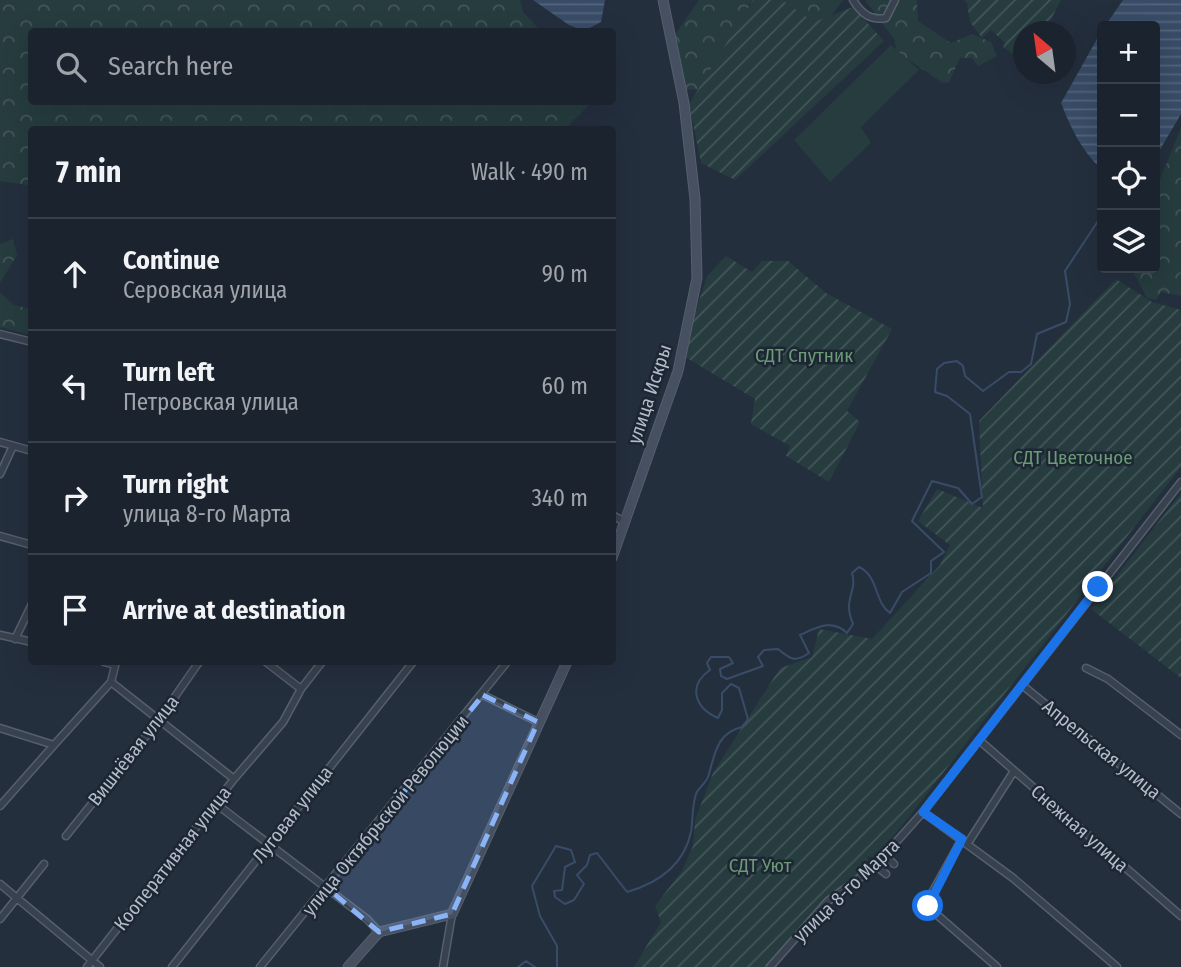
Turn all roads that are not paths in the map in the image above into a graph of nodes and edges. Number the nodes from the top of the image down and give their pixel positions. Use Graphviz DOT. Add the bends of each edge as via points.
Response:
graph roads {
  1 [pos="663,0"];
  2 [pos="853,0"];
  3 [pos="895,0"];
  4 [pos="0,334"];
  5 [pos="28,341"];
  6 [pos="0,442"];
  7 [pos="13,446"];
  8 [pos="28,450"];
  9 [pos="0,474"];
  10 [pos="1181,482"];
  11 [pos="616,516"];
  12 [pos="625,522"];
  13 [pos="0,536"];
  14 [pos="28,544"];
  15 [pos="616,547"];
  16 [pos="28,612"];
  17 [pos="0,635"];
  18 [pos="15,639"];
  19 [pos="28,641"];
  20 [pos="115,665"];
  21 [pos="198,665"];
  22 [pos="270,665"];
  23 [pos="320,665"];
  24 [pos="411,665"];
  25 [pos="505,665"];
  26 [pos="566,665"];
  27 [pos="1086,668"];
  28 [pos="111,682"];
  29 [pos="1022,685"];
  30 [pos="301,689"];
  31 [pos="483,695"];
  32 [pos="158,721"];
  33 [pos="538,722"];
  34 [pos="0,728"];
  35 [pos="1181,735"];
  36 [pos="979,740"];
  37 [pos="54,745"];
  38 [pos="1014,771"];
  39 [pos="234,779"];
  40 [pos="215,803"];
  41 [pos="0,806"];
  42 [pos="923,812"];
  43 [pos="1181,814"];
  44 [pos="65,836"];
  45 [pos="965,841"];
  46 [pos="269,842"];
  47 [pos="884,855"];
  48 [pos="44,864"];
  49 [pos="894,864"];
  50 [pos="875,865"];
  51 [pos="886,874"];
  52 [pos="0,884"];
  53 [pos="326,887"];
  54 [pos="17,899"];
  55 [pos="452,914"];
  56 [pos="1181,916"];
  57 [pos="0,919"];
  58 [pos="379,932"];
  59 [pos="90,964"];
  60 [pos="100,967"];
  61 [pos="172,967"];
  62 [pos="260,967"];
  63 [pos="348,967"];
  64 [pos="443,967"];
  65 [pos="770,967"];
  66 [pos="997,967"];
  67 [pos="1117,967"];
  1 -- 12 [label="main road, улица Искры" via="685,116 695,199 697,278 678,371"];
  2 -- 3 [label="street" via="860,11 876,20 886,18"];
  4 -- 5 [label="street"];
  6 -- 7 [label="street"];
  7 -- 8 [label="street"];
  7 -- 9 [label="street"];
  10 -- 29 [label="street, улица 8-го Марта"];
  11 -- 12 [label="street"];
  12 -- 15 [label="main road, улица Искры"];
  13 -- 14 [label="street"];
  16 -- 18 [label="street"];
  17 -- 18 [label="street"];
  18 -- 19 [label="street"];
  20 -- 28 [label="street"];
  21 -- 32 [label="street, Вишнёвая улица"];
  22 -- 30 [label="street"];
  23 -- 30 [label="street, Кооперативная улица"];
  24 -- 46 [label="street, Луговая улица"];
  25 -- 31 [label="street, улица Октябрьской Революции"];
  26 -- 33 [label="main road"];
  27 -- 35 [label="street" via="1108,678"];
  28 -- 32 [label="street"];
  28 -- 37 [label="street"];
  29 -- 36 [label="street, улица 8-го Марта"];
  29 -- 43 [label="street, Апрельская улица"];
  30 -- 39 [label="street, Кооперативная улица" via="284,722"];
  31 -- 33 [label="street"];
  31 -- 53 [label="street, улица Октябрьской Революции"];
  32 -- 39 [label="street"];
  32 -- 44 [label="street, Вишнёвая улица"];
  33 -- 55 [label="main road"];
  34 -- 37 [label="street"];
  36 -- 38 [label="street, Снежная улица"];
  36 -- 42 [label="street, улица 8-го Марта"];
  37 -- 41 [label="street"];
  38 -- 45 [label="street"];
  38 -- 56 [label="street, Снежная улица"];
  39 -- 40 [label="street, Кооперативная улица"];
  40 -- 46 [label="street"];
  40 -- 59 [label="street, Кооперативная улица"];
  42 -- 45 [label="street"];
  42 -- 47 [label="street, улица 8-го Марта"];
  45 -- 66 [label="street" via="928,906"];
  45 -- 67 [label="street"];
  46 -- 53 [label="street"];
  46 -- 61 [label="street, Луговая улица"];
  47 -- 49 [label="street"];
  47 -- 50 [label="street, улица 8-го Марта"];
  48 -- 54 [label="street"];
  50 -- 51 [label="street"];
  50 -- 65 [label="street, улица 8-го Марта" via="828,901"];
  52 -- 54 [label="street"];
  53 -- 58 [label="street"];
  53 -- 62 [label="street, улица Октябрьской Революции"];
  54 -- 57 [label="street"];
  54 -- 59 [label="street"];
  55 -- 58 [label="main road"];
  55 -- 64 [label="street"];
  58 -- 63 [label="main road"];
  59 -- 60 [label="street"];
}
